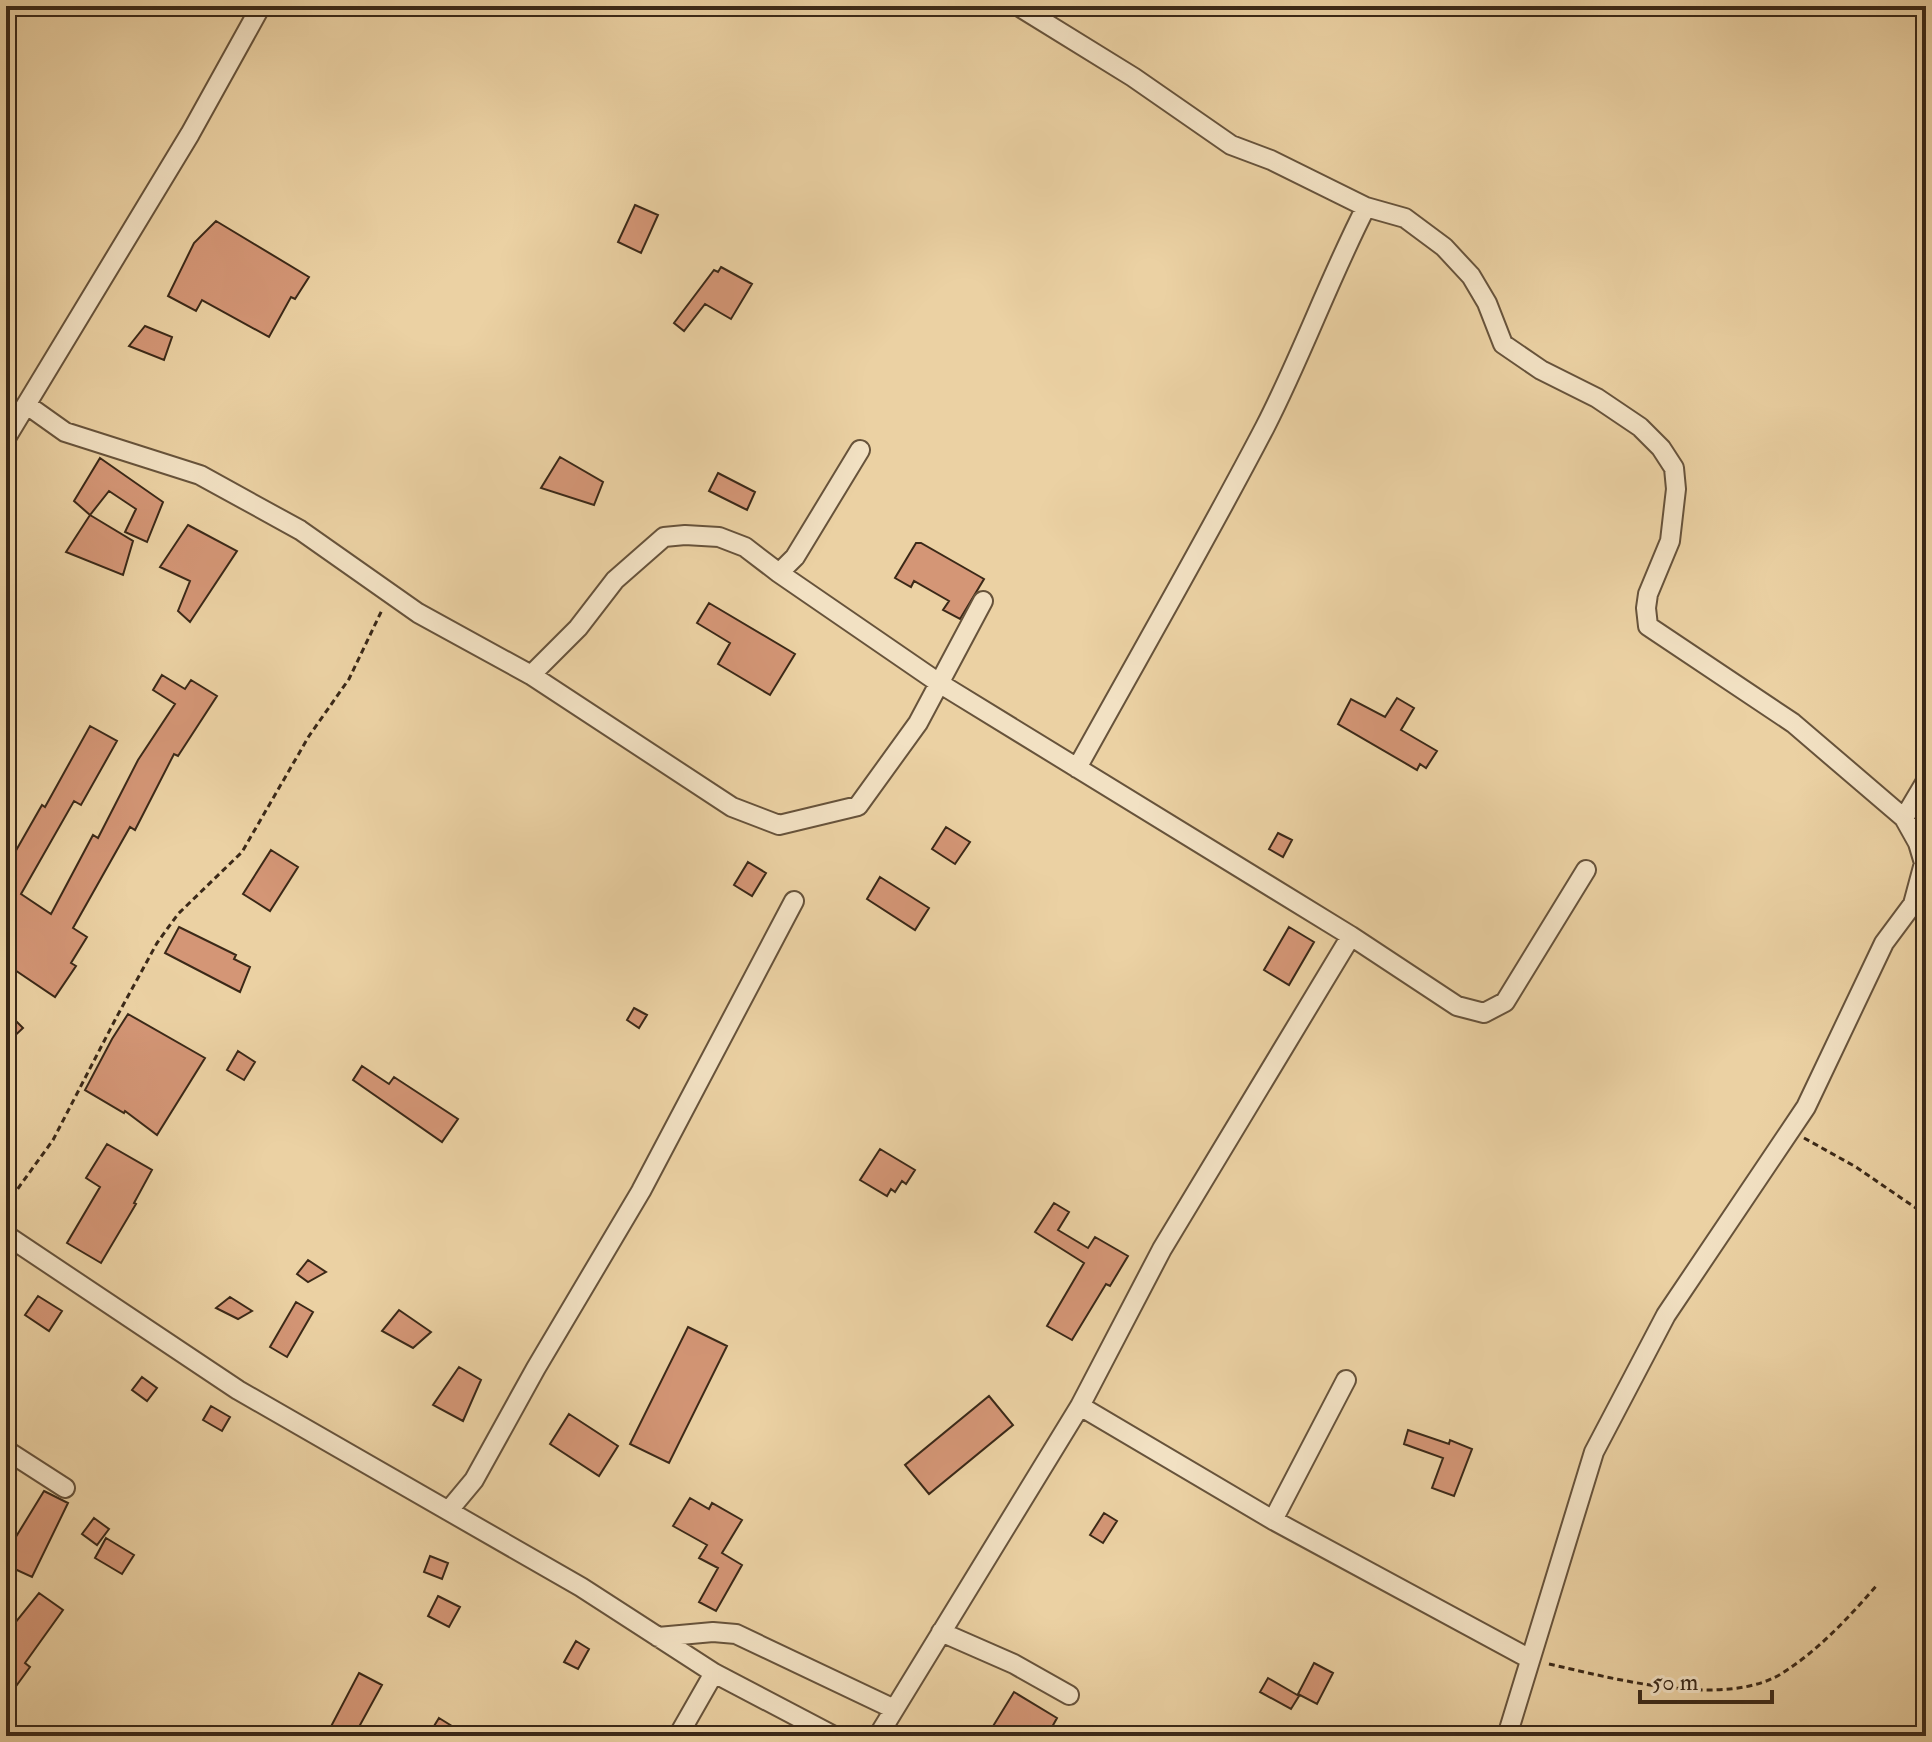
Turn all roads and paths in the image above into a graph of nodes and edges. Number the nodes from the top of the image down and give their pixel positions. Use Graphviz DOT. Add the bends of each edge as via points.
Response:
graph roads {
  1 [pos="261,6"];
  2 [pos="1018,6"];
  3 [pos="1366,207"];
  4 [pos="27,405"];
  5 [pos="6,438"];
  6 [pos="860,450"];
  7 [pos="779,573"];
  8 [pos="390,594"];
  9 [pos="983,601"];
  10 [pos="531,675"];
  11 [pos="939,683"];
  12 [pos="1077,768"];
  13 [pos="1926,781"];
  14 [pos="1904,818"];
  15 [pos="1586,870"];
  16 [pos="794,901"];
  17 [pos="1351,936"];
  18 [pos="1789,1130"];
  19 [pos="6,1205"];
  20 [pos="1926,1215"];
  21 [pos="6,1235"];
  22 [pos="1346,1380"];
  23 [pos="1080,1406"];
  24 [pos="6,1450"];
  25 [pos="65,1488"];
  26 [pos="449,1510"];
  27 [pos="1273,1520"];
  28 [pos="1878,1584"];
  29 [pos="941,1632"];
  30 [pos="658,1637"];
  31 [pos="1530,1659"];
  32 [pos="714,1673"];
  33 [pos="1069,1695"];
  34 [pos="894,1709"];
  35 [pos="678,1736"];
  36 [pos="834,1736"];
  37 [pos="878,1736"];
  38 [pos="1507,1736"];
  1 -- 4 [label="street"];
  2 -- 3 [label="street" via="1231,145"];
  3 -- 12 [label="street" via="1266,426"];
  3 -- 14 [label="street" via="1405,218 1444,247 1471,276 1503,344 1514,354 1597,398 1661,448 1674,468 1676,489 1670,541 1648,594 1648,626 1793,723"];
  4 -- 5 [label="street"];
  4 -- 8 [label="street" via="65,432 200,475 300,530"];
  6 -- 7 [label="street" via="795,557"];
  7 -- 10 [label="street" via="745,547 719,537 664,537 615,580 578,628"];
  7 -- 11 [label="street"];
  8 -- 10 [label="street"];
  8 -- 19 [label="path" via="349,679 309,736 242,852 178,914 157,943 53,1140"];
  9 -- 11 [label="street"];
  10 -- 11 [label="street" via="732,807 779,825 858,806 918,723"];
  11 -- 12 [label="street"];
  12 -- 17 [label="street"];
  13 -- 14 [label="street"];
  14 -- 18 [label="street" via="1924,863 1913,904 1884,943 1806,1107"];
  15 -- 17 [label="street" via="1505,1002 1484,1013 1457,1006"];
  16 -- 26 [label="street" via="641,1191 474,1480"];
  17 -- 23 [label="street" via="1162,1249"];
  18 -- 20 [label="path"];
  18 -- 31 [label="street" via="1666,1315 1594,1452"];
  21 -- 26 [label="street" via="238,1390"];
  22 -- 27 [label="street"];
  23 -- 27 [label="street"];
  23 -- 29 [label="street"];
  24 -- 25 [label="street"];
  26 -- 30 [label="street"];
  27 -- 31 [label="street"];
  28 -- 31 [label="path" via="1845,1622 1783,1673 1745,1688 1710,1691 1615,1679"];
  29 -- 33 [label="street"];
  29 -- 34 [label="street"];
  30 -- 32 [label="street"];
  30 -- 34 [label="street" via="736,1634"];
  31 -- 38 [label="street"];
  32 -- 35 [label="street"];
  32 -- 36 [label="street"];
  34 -- 37 [label="street"];
}
